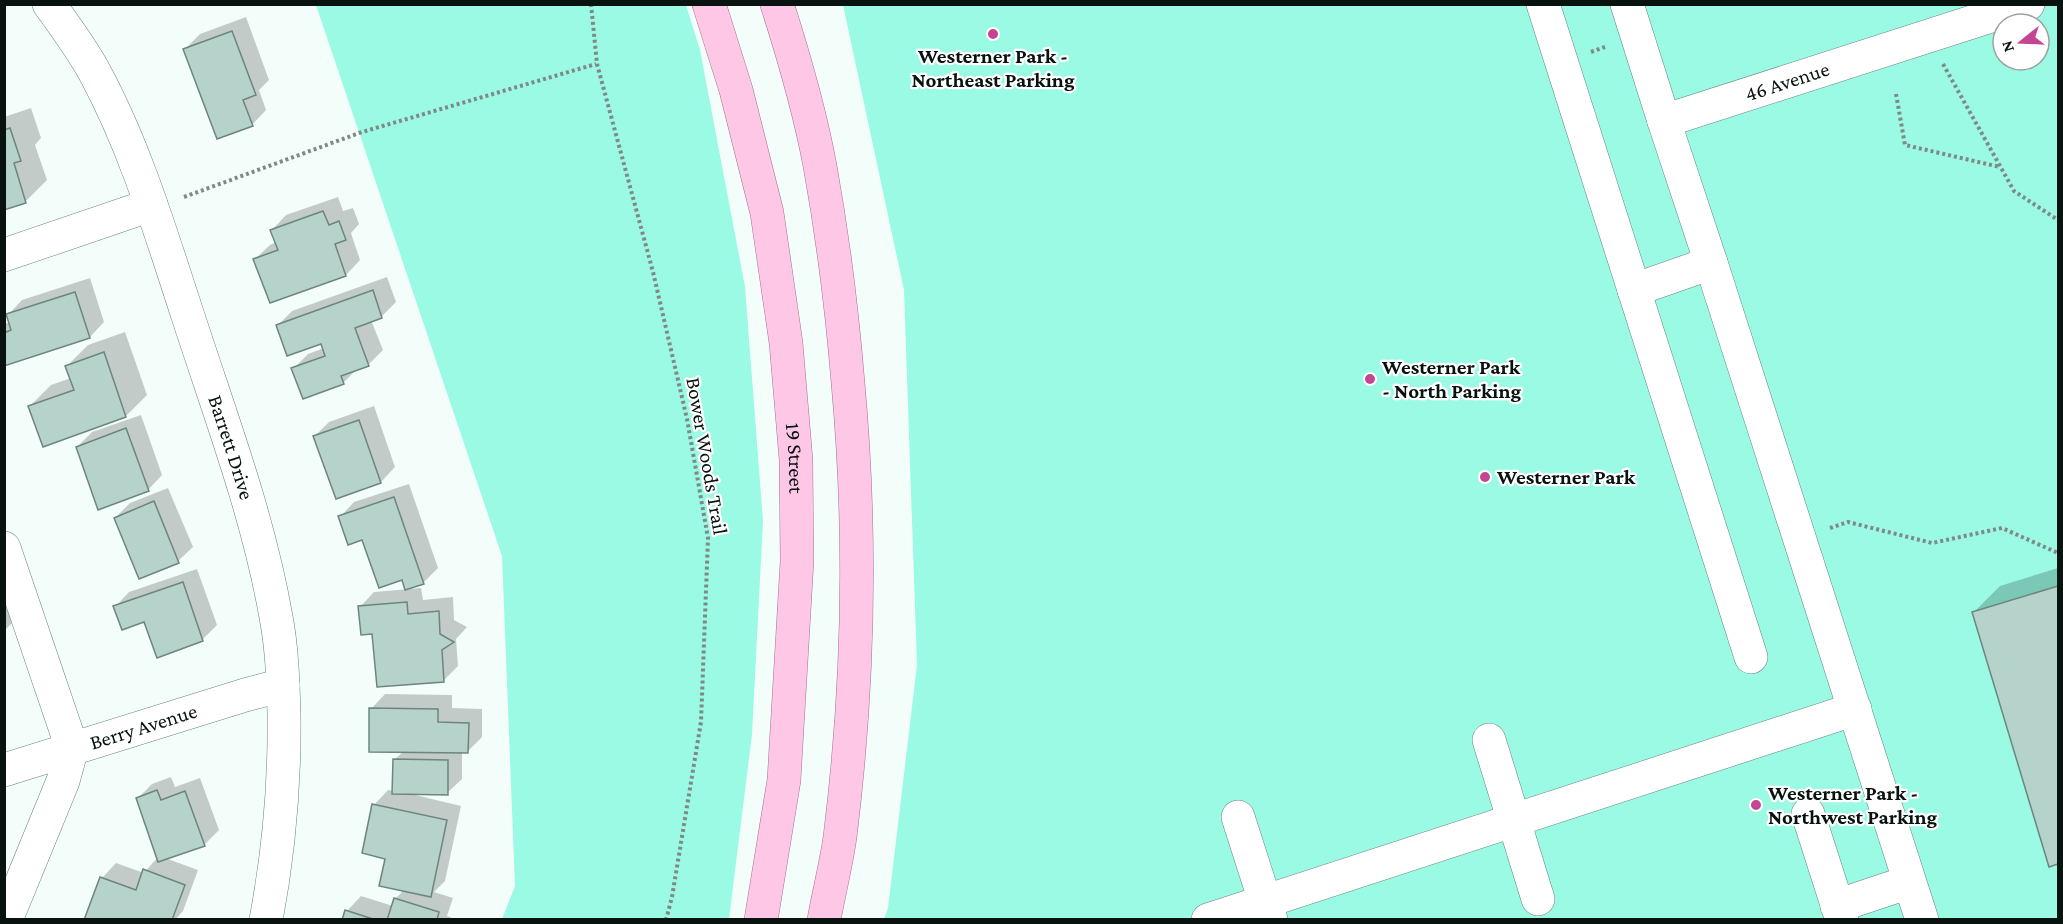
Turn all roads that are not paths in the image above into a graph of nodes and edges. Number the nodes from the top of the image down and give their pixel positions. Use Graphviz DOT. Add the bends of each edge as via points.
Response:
graph roads {
  1 [pos="49,4"];
  2 [pos="709,4"];
  3 [pos="777,4"];
  4 [pos="1544,4"];
  5 [pos="1627,4"];
  6 [pos="2028,4"];
  7 [pos="1664,121"];
  8 [pos="152,206"];
  9 [pos="4,255"];
  10 [pos="1711,263"];
  11 [pos="1634,290"];
  12 [pos="4,548"];
  13 [pos="1751,657"];
  14 [pos="283,685"];
  15 [pos="1855,708"];
  16 [pos="1488,740"];
  17 [pos="72,748"];
  18 [pos="4,770"];
  19 [pos="1808,814"];
  20 [pos="1238,817"];
  21 [pos="1513,820"];
  22 [pos="1910,882"];
  23 [pos="1538,899"];
  24 [pos="1268,910"];
  25 [pos="1840,913"];
  26 [pos="6,920"];
  27 [pos="266,920"];
  28 [pos="761,920"];
  29 [pos="824,920"];
  30 [pos="1208,920"];
  31 [pos="1922,920"];
  1 -- 8 [label="street, Barrett Drive" via="94,71"];
  2 -- 28 [label="main road, 19 Street" via="736,90 767,213 786,343 796,460 797,561 784,780"];
  3 -- 29 [label="main road" via="820,165 843,318 855,465 858,574 854,691 839,839"];
  4 -- 11 [label="street"];
  5 -- 7 [label="street"];
  6 -- 7 [label="street, 46 Avenue"];
  7 -- 10 [label="street"];
  8 -- 9 [label="street"];
  8 -- 14 [label="street, Barrett Drive" via="262,549 277,620"];
  10 -- 11 [label="street"];
  10 -- 15 [label="street"];
  11 -- 13 [label="street"];
  12 -- 17 [label="street"];
  14 -- 17 [label="street, Berry Avenue"];
  14 -- 27 [label="street, Barrett Drive" via="285,769"];
  15 -- 21 [label="street"];
  15 -- 22 [label="street"];
  16 -- 21 [label="street"];
  17 -- 18 [label="street, Berry Avenue"];
  17 -- 26 [label="street" via="63,781"];
  19 -- 25 [label="street"];
  20 -- 24 [label="street"];
  21 -- 23 [label="street"];
  21 -- 24 [label="street"];
  22 -- 25 [label="street"];
  22 -- 31 [label="street"];
  24 -- 30 [label="street"];
}
